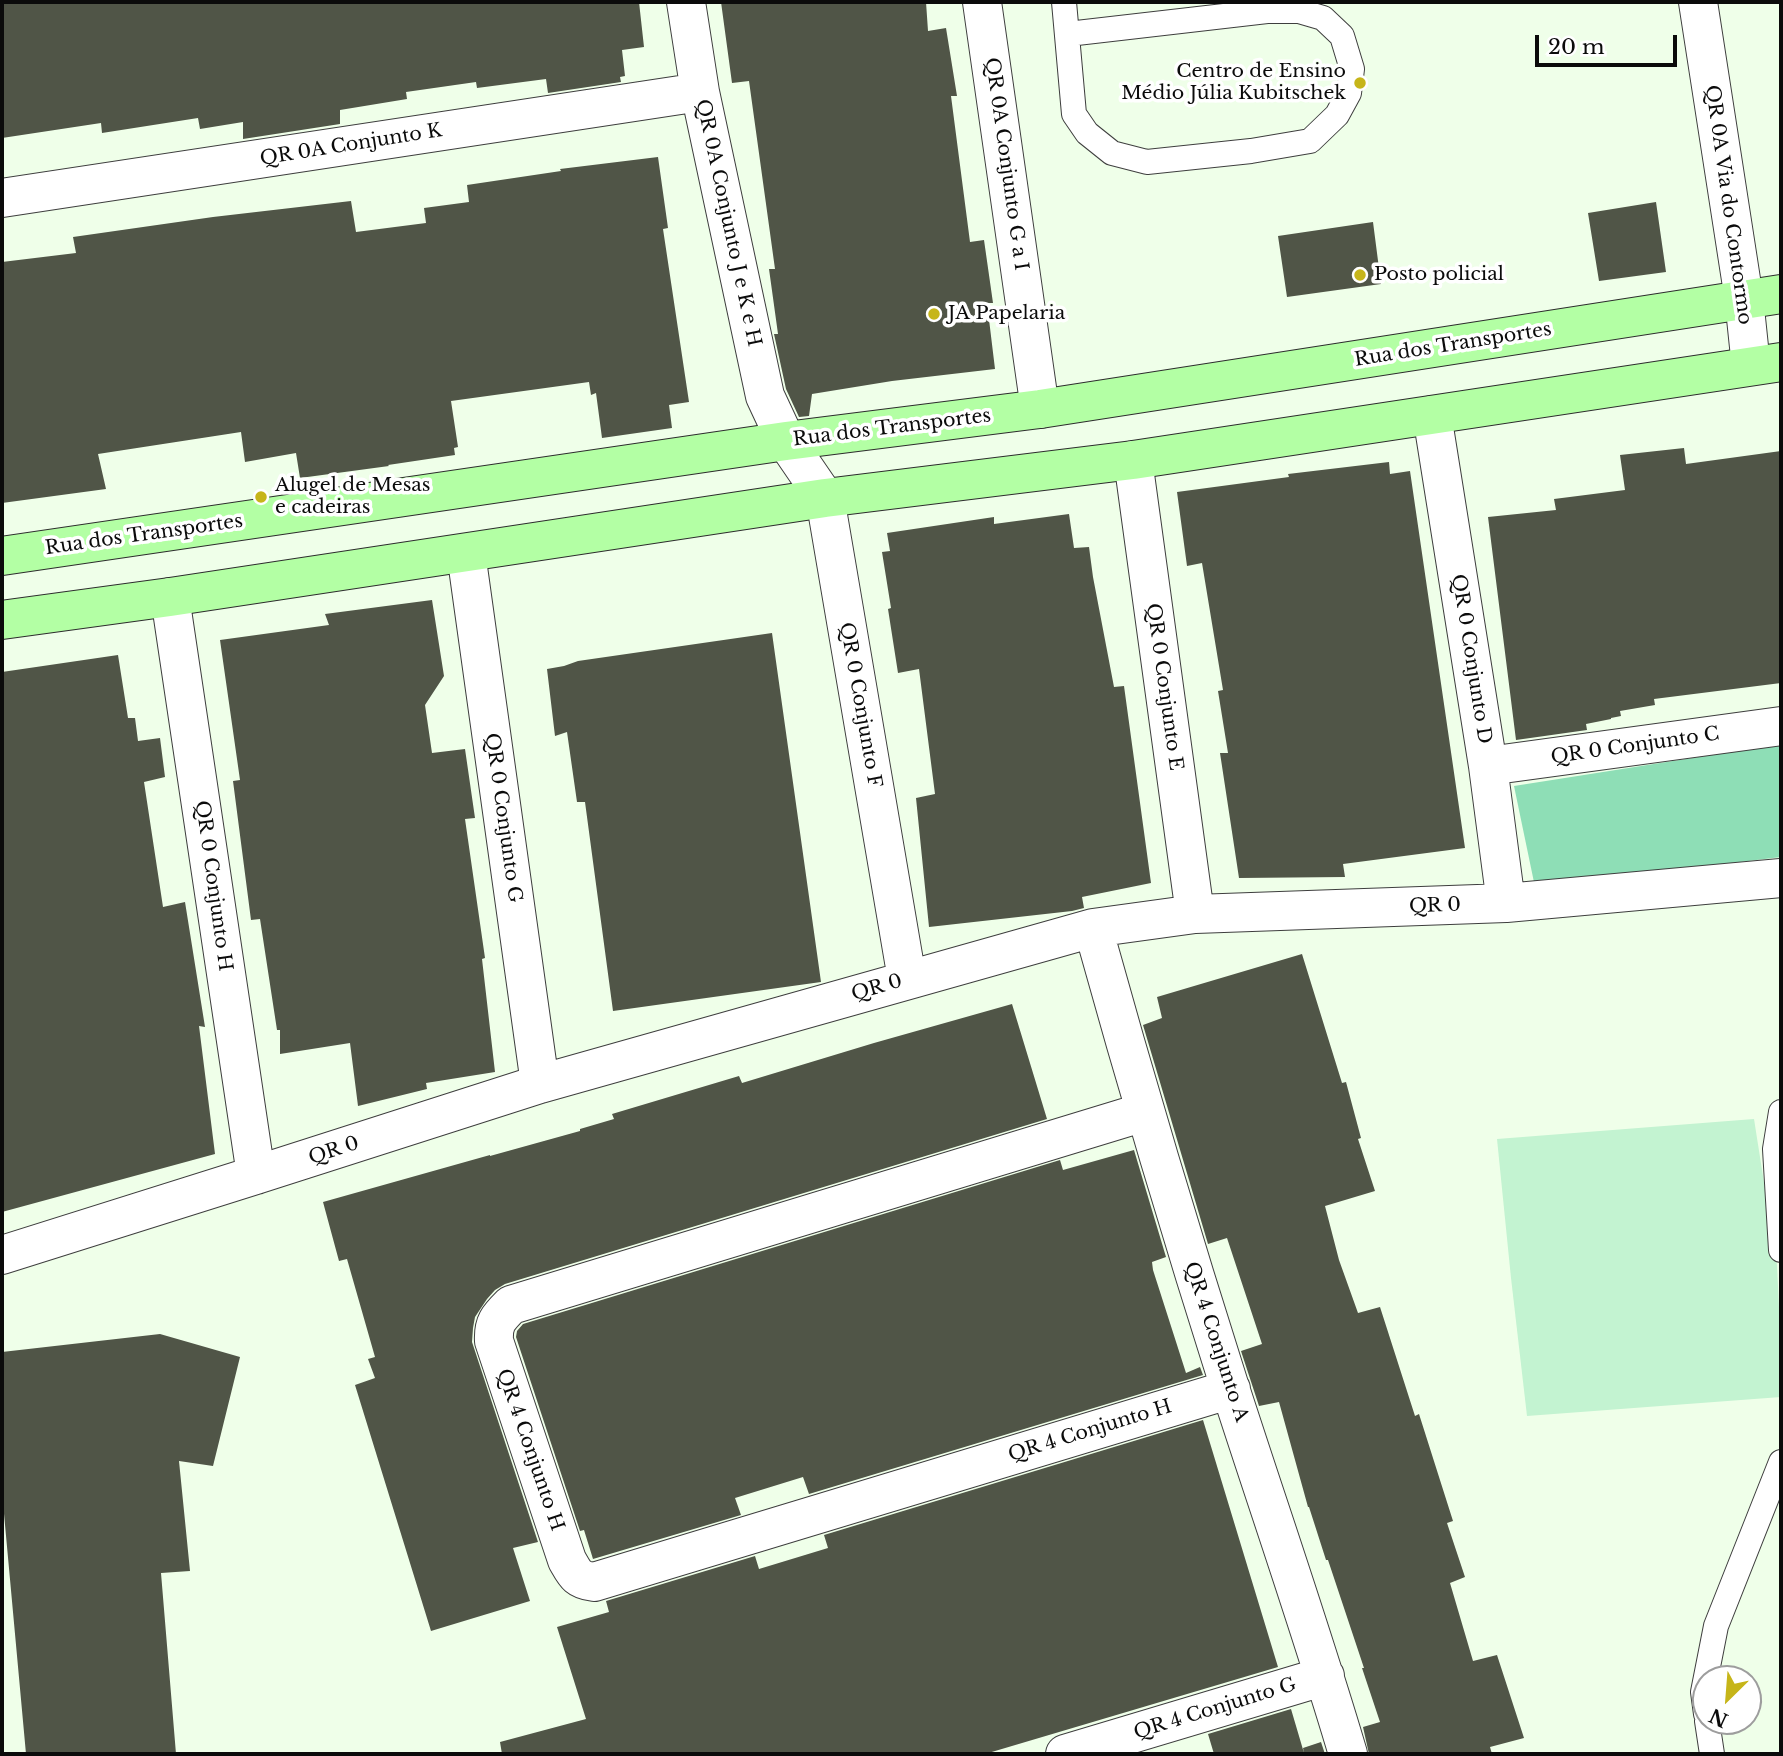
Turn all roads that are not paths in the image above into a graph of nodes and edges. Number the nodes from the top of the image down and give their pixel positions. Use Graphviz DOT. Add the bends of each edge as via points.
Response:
graph roads {
  1 [pos="686,2"];
  2 [pos="982,2"];
  3 [pos="1063,2"];
  4 [pos="1698,2"];
  5 [pos="1068,34"];
  6 [pos="700,92"];
  7 [pos="2,198"];
  8 [pos="1781,294"];
  9 [pos="1744,299"];
  10 [pos="1766,364"];
  11 [pos="1040,410"];
  12 [pos="1432,415"];
  13 [pos="786,441"];
  14 [pos="1133,460"];
  15 [pos="825,498"];
  16 [pos="466,553"];
  17 [pos="2,556"];
  18 [pos="170,597"];
  19 [pos="2,620"];
  20 [pos="1781,726"];
  21 [pos="1488,766"];
  22 [pos="1781,878"];
  23 [pos="1506,903"];
  24 [pos="1195,914"];
  25 [pos="1093,928"];
  26 [pos="907,979"];
  27 [pos="540,1084"];
  28 [pos="1144,1112"];
  29 [pos="1781,1112"];
  30 [pos="256,1175"];
  31 [pos="1781,1250"];
  32 [pos="2,1255"];
  33 [pos="1231,1389"];
  34 [pos="1781,1462"];
  35 [pos="1708,1665"];
  36 [pos="1325,1676"];
  37 [pos="1709,1735"];
  38 [pos="1065,1754"];
  39 [pos="1348,1754"];
  40 [pos="1712,1754"];
  1 -- 6 [label="street, QR 0A Conjunto J e K e H"];
  2 -- 11 [label="street, QR 0A Conjunto G a I"];
  3 -- 5 [label="lane"];
  4 -- 9 [label="street, QR 0A Via do Contormo"];
  5 -- 5 [label="lane" via="1299,11 1323,18 1342,36 1352,69 1349,93 1337,115 1310,141 1147,162 1112,153 1087,133 1074,114"];
  6 -- 7 [label="street, QR 0A Conjunto K"];
  6 -- 13 [label="street, QR 0A Conjunto J e K e H" via="765,396"];
  8 -- 9 [label="street, Rua dos Transportes"];
  9 -- 10 [label="street, QR 0A Via do Contormo"];
  9 -- 11 [label="street, Rua dos Transportes"];
  10 -- 12 [label="street"];
  11 -- 13 [label="street, Rua dos Transportes"];
  12 -- 14 [label="street"];
  12 -- 21 [label="street, QR 0 Conjunto D"];
  13 -- 15 [label="street, QR 0 Conjunto F"];
  13 -- 17 [label="street, Rua dos Transportes"];
  14 -- 15 [label="street"];
  14 -- 24 [label="street, QR 0 Conjunto E"];
  15 -- 16 [label="street"];
  15 -- 26 [label="street, QR 0 Conjunto F"];
  16 -- 18 [label="street"];
  16 -- 27 [label="street, QR 0 Conjunto G"];
  18 -- 19 [label="street"];
  18 -- 30 [label="street, QR 0 Conjunto H"];
  20 -- 21 [label="street, QR 0 Conjunto C"];
  21 -- 23 [label="street, QR 0 Conjunto D"];
  22 -- 23 [label="street, QR 0"];
  23 -- 24 [label="street, QR 0"];
  24 -- 25 [label="street, QR 0"];
  25 -- 26 [label="street, QR 0"];
  25 -- 28 [label="street, QR 4 Conjunto A"];
  26 -- 27 [label="street, QR 0"];
  27 -- 30 [label="street, QR 0"];
  28 -- 33 [label="street, QR 4 Conjunto A"];
  28 -- 33 [label="street, QR 4 Conjunto H" via="511,1305 498,1318 494,1342 567,1560 575,1574 594,1582"];
  29 -- 31 [label="lane" via="1775,1149"];
  30 -- 32 [label="street, QR 0"];
  33 -- 36 [label="street, QR 4 Conjunto A"];
  34 -- 35 [label="lane" via="1716,1626"];
  36 -- 38 [label="street, QR 4 Conjunto G"];
  36 -- 39 [label="street, QR 4 Conjunto A"];
  37 -- 40 [label="lane"];
}
